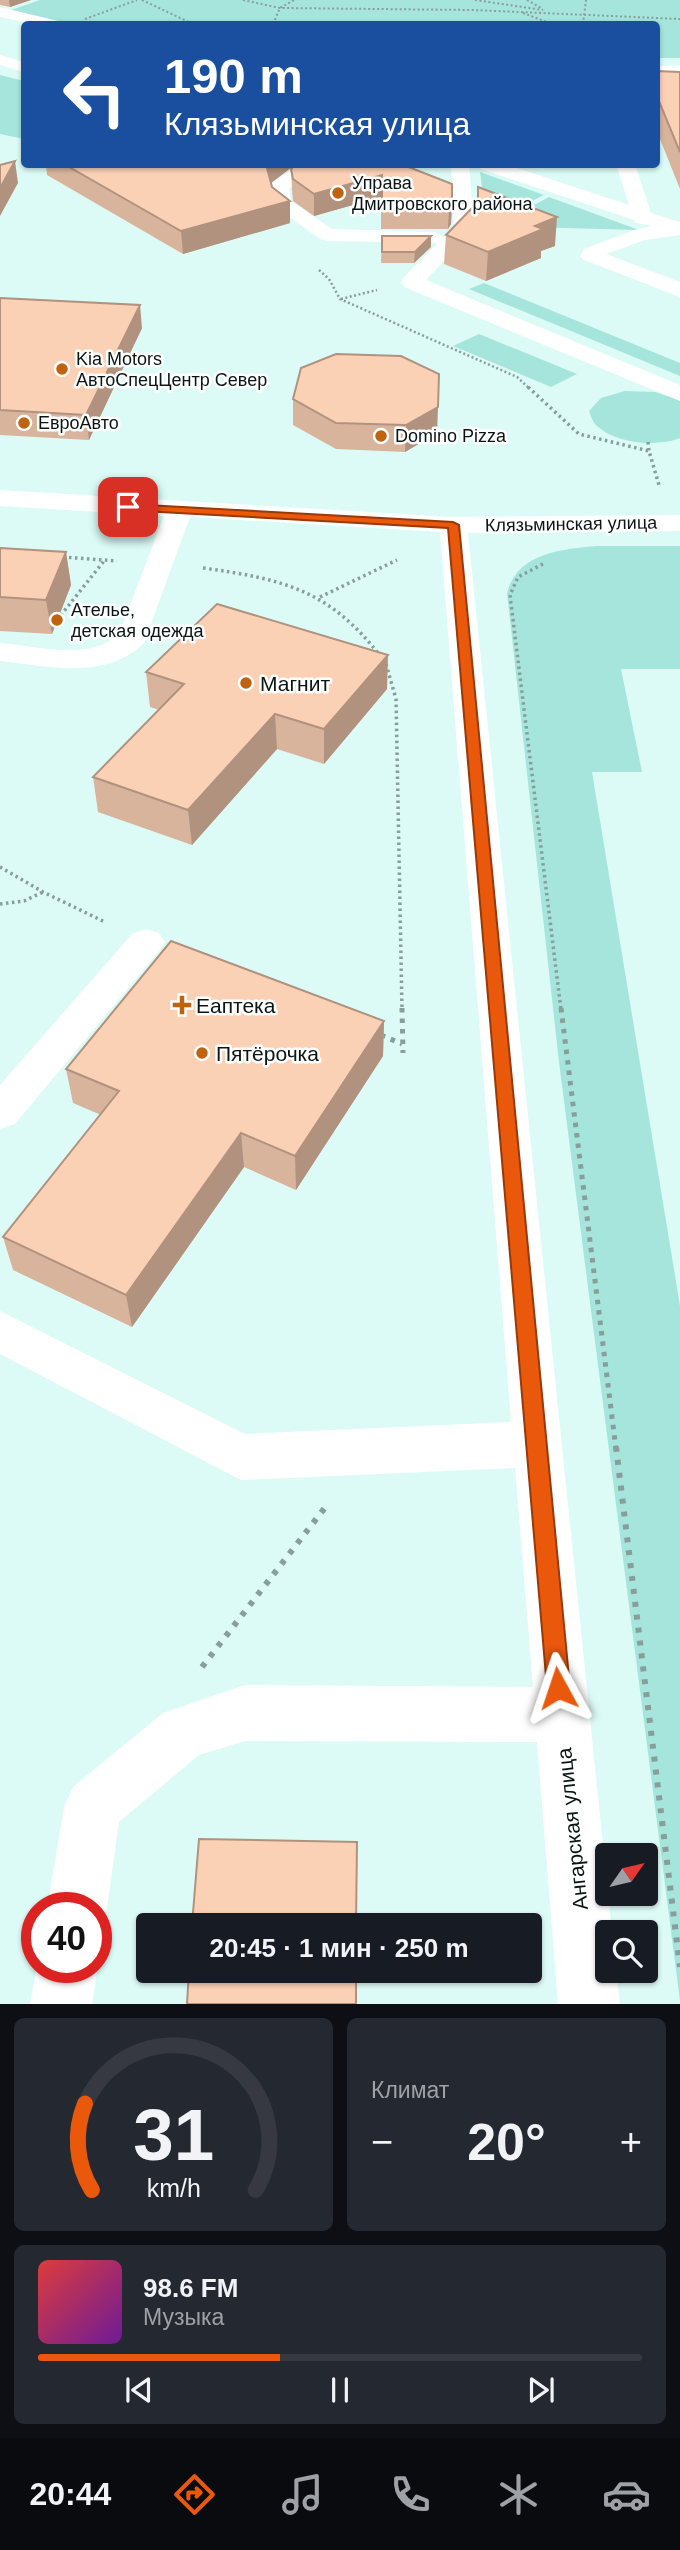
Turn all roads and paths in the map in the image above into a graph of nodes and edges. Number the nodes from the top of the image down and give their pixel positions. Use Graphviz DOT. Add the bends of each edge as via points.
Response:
graph roads {
  1 [pos="137,0"];
  2 [pos="142,0"];
  3 [pos="243,0"];
  4 [pos="294,0"];
  5 [pos="475,0"];
  6 [pos="527,0"];
  7 [pos="586,0"];
  8 [pos="280,8"];
  9 [pos="543,10"];
  10 [pos="0,12"];
  11 [pos="518,12"];
  12 [pos="549,13"];
  13 [pos="583,15"];
  14 [pos="680,19"];
  15 [pos="82,20"];
  16 [pos="39,21"];
  17 [pos="187,21"];
  18 [pos="274,21"];
  19 [pos="544,21"];
  20 [pos="583,21"];
  21 [pos="0,60"];
  22 [pos="21,66"];
  23 [pos="680,70"];
  24 [pos="660,71"];
  25 [pos="307,168"];
  26 [pos="460,168"];
  27 [pos="496,168"];
  28 [pos="626,168"];
  29 [pos="643,219"];
  30 [pos="679,229"];
  31 [pos="453,239"];
  32 [pos="314,266"];
  33 [pos="680,290"];
  34 [pos="680,394"];
  35 [pos="648,442"];
  36 [pos="649,451"];
  37 [pos="659,486"];
  38 [pos="0,498"];
  39 [pos="179,511"];
  40 [pos="680,523"];
  41 [pos="453,525"];
  42 [pos="52,556"];
  43 [pos="404,557"];
  44 [pos="105,560"];
  45 [pos="553,562"];
  46 [pos="161,564"];
  47 [pos="320,597"];
  48 [pos="138,623"];
  49 [pos="0,652"];
  50 [pos="0,867"];
  51 [pos="43,892"];
  52 [pos="0,904"];
  53 [pos="146,942"];
  54 [pos="376,1033"];
  55 [pos="402,1044"];
  56 [pos="403,1054"];
  57 [pos="0,1113"];
  58 [pos="0,1331"];
  59 [pos="536,1444"];
  60 [pos="368,1452"];
  61 [pos="193,1678"];
  62 [pos="561,1715"];
  63 [pos="80,1892"];
  64 [pos="680,1967"];
  65 [pos="64,1983"];
  66 [pos="61,2004"];
  67 [pos="589,2004"];
  1 -- 15 [label="path"];
  2 -- 17 [label="path"];
  3 -- 8 [label="path"];
  4 -- 8 [label="path"];
  5 -- 9 [label="path"];
  6 -- 9 [label="path"];
  7 -- 13 [label="path"];
  8 -- 11 [label="path"];
  8 -- 18 [label="path"];
  9 -- 12 [label="path"];
  10 -- 16 [label="street"];
  11 -- 12 [label="path"];
  11 -- 19 [label="path"];
  12 -- 13 [label="path"];
  13 -- 14 [label="path"];
  13 -- 20 [label="path"];
  21 -- 22 [label="street"];
  23 -- 24 [label="street"];
  25 -- 31 [label="street" via="282,183 280,200 319,232 337,237"];
  26 -- 31 [label="street" via="464,225"];
  27 -- 29 [label="street"];
  28 -- 29 [label="street"];
  29 -- 30 [label="street"];
  30 -- 33 [label="street" via="641,234 591,253"];
  31 -- 34 [label="street" via="412,282"];
  32 -- 36 [label="path" via="329,279 340,299 517,377 579,434"];
  35 -- 36 [label="path"];
  36 -- 37 [label="path"];
  38 -- 39 [label="street, Клязьминская улица"];
  39 -- 41 [label="street, Клязьминская улица"];
  39 -- 46 [label="street"];
  40 -- 41 [label="street, Клязьминская улица"];
  41 -- 59 [label="street, Ангарская улица"];
  42 -- 44 [label="path"];
  43 -- 47 [label="path"];
  44 -- 46 [label="path"];
  44 -- 48 [label="path" via="57,620"];
  45 -- 64 [label="path" via="517,577 510,595"];
  46 -- 47 [label="path" via="278,580"];
  46 -- 48 [label="street"];
  47 -- 55 [label="path" via="369,639 386,664 396,699"];
  48 -- 49 [label="street" via="127,643 105,656"];
  50 -- 51 [label="path"];
  51 -- 52 [label="path" via="24,901"];
  51 -- 53 [label="path"];
  53 -- 57 [label="street"];
  54 -- 55 [label="path"];
  55 -- 56 [label="path"];
  58 -- 60 [label="street" via="241,1457"];
  59 -- 60 [label="street"];
  59 -- 62 [label="street, Ангарская улица"];
  60 -- 61 [label="path"];
  62 -- 63 [label="street" via="245,1713 183,1733 93,1807"];
  62 -- 67 [label="street, Ангарская улица"];
  65 -- 66 [label="street"];
}
